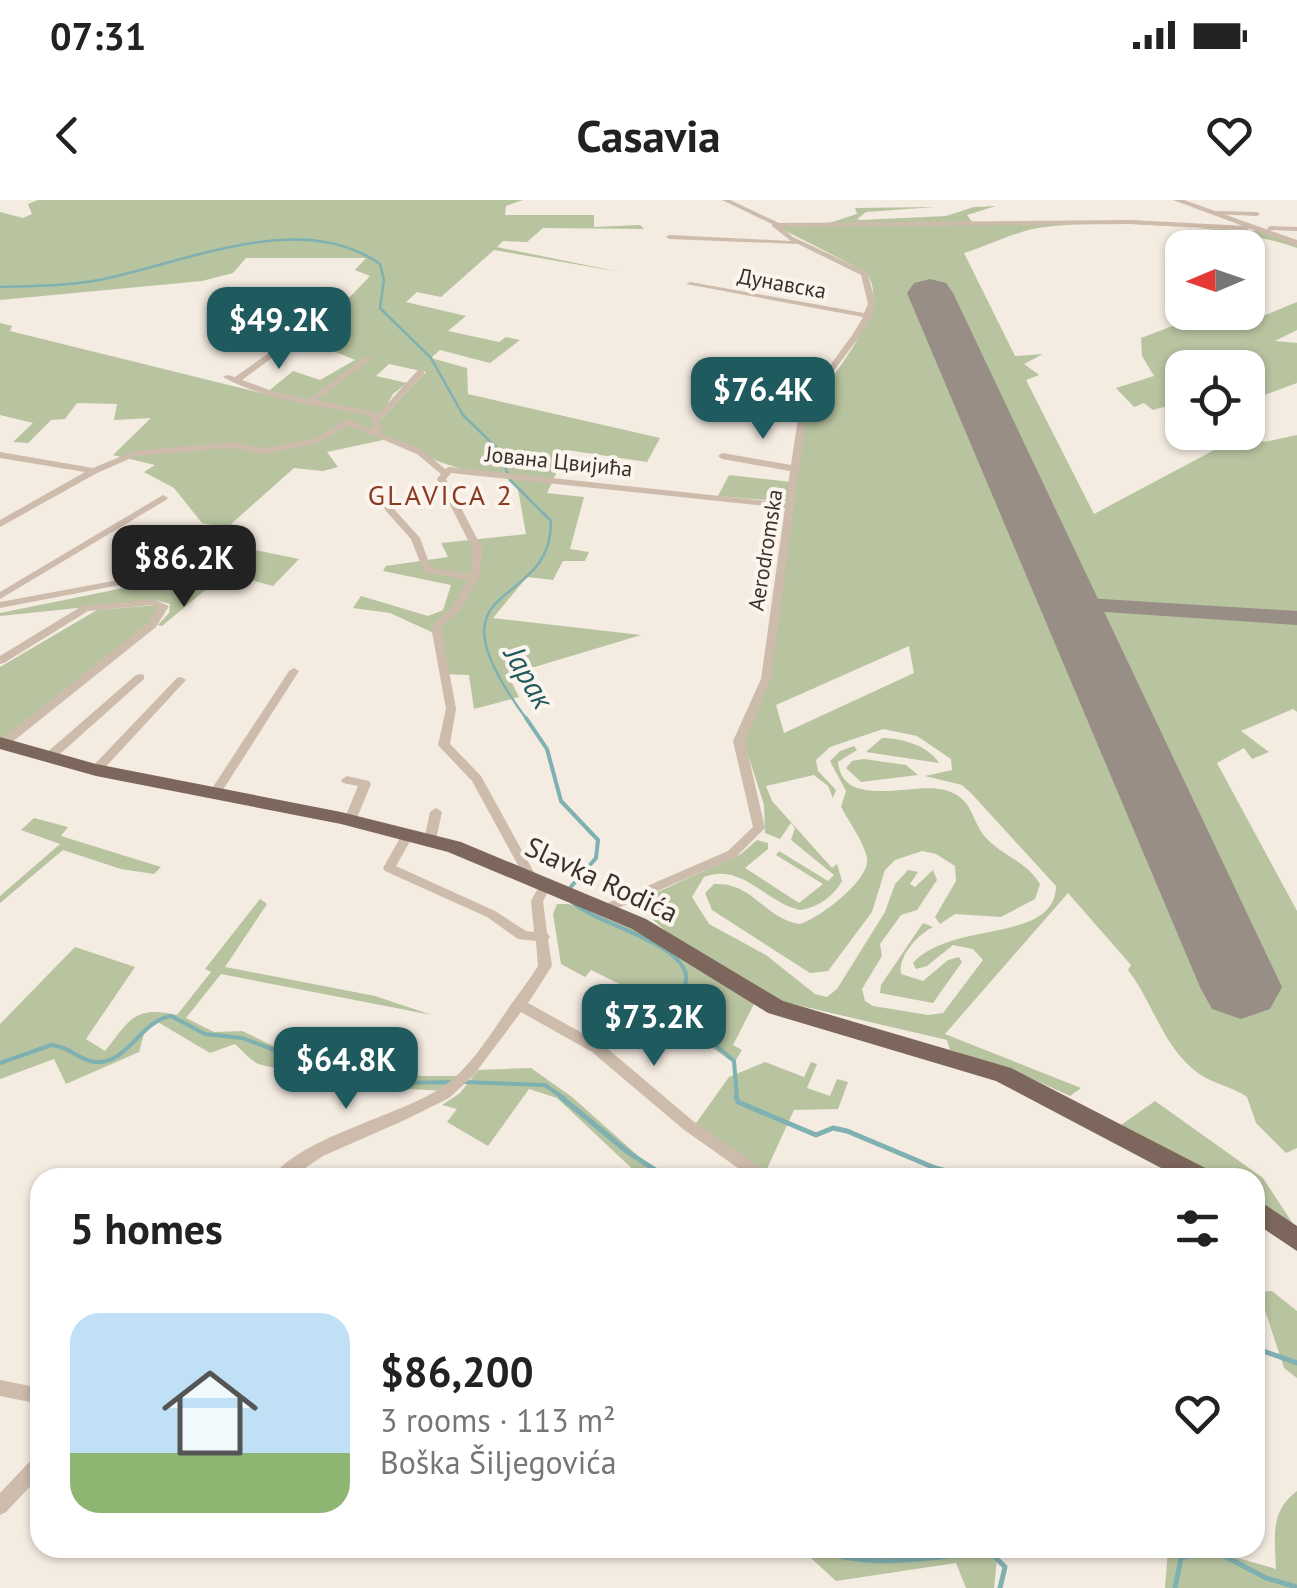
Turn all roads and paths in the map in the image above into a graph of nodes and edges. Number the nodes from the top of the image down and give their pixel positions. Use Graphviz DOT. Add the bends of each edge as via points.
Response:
graph roads {
  1 [pos="725,200"];
  2 [pos="1177,200"];
  3 [pos="1215,214"];
  4 [pos="1257,214"];
  5 [pos="776,224"];
  6 [pos="1252,228"];
  7 [pos="1297,230"];
  8 [pos="669,237"];
  9 [pos="766,242"];
  10 [pos="1297,243"];
  11 [pos="802,244"];
  12 [pos="762,253"];
  13 [pos="690,284"];
  14 [pos="868,316"];
  15 [pos="300,333"];
  16 [pos="368,357"];
  17 [pos="422,372"];
  18 [pos="763,378"];
  19 [pos="810,398"];
  20 [pos="311,401"];
  21 [pos="379,418"];
  22 [pos="379,435"];
  23 [pos="0,455"];
  24 [pos="722,456"];
  25 [pos="13,458"];
  26 [pos="0,463"];
  27 [pos="796,468"];
  28 [pos="94,471"];
  29 [pos="444,472"];
  30 [pos="380,492"];
  31 [pos="163,498"];
  32 [pos="791,506"];
  33 [pos="0,524"];
  34 [pos="196,530"];
  35 [pos="474,578"];
  36 [pos="0,596"];
  37 [pos="0,605"];
  38 [pos="0,661"];
  39 [pos="294,671"];
  40 [pos="140,677"];
  41 [pos="181,680"];
  42 [pos="1,743"];
  43 [pos="48,758"];
  44 [pos="96,770"];
  45 [pos="348,780"];
  46 [pos="215,794"];
  47 [pos="436,812"];
  48 [pos="350,820"];
  49 [pos="408,834"];
  50 [pos="430,840"];
  51 [pos="538,881"];
  52 [pos="605,909"];
  53 [pos="544,937"];
  54 [pos="518,1004"];
  55 [pos="290,1168"];
  56 [pos="750,1168"];
  57 [pos="1183,1168"];
  58 [pos="1265,1217"];
  59 [pos="1297,1240"];
  60 [pos="0,1388"];
  61 [pos="30,1394"];
  62 [pos="30,1474"];
  63 [pos="0,1506"];
  1 -- 5 [label="street"];
  2 -- 3 [label="street"];
  3 -- 4 [label="street"];
  3 -- 6 [label="street"];
  5 -- 6 [label="street" via="1144,222"];
  5 -- 11 [label="street"];
  6 -- 7 [label="street"];
  6 -- 10 [label="street"];
  8 -- 9 [label="street"];
  9 -- 11 [label="street"];
  9 -- 12 [label="street"];
  11 -- 14 [label="street" via="864,274 872,292"];
  13 -- 14 [label="street, Дунавска"];
  14 -- 19 [label="street, Aerodromska"];
  15 -- 20 [label="street" via="231,379"];
  16 -- 20 [label="street"];
  17 -- 21 [label="street"];
  18 -- 19 [label="street" via="758,386"];
  19 -- 27 [label="street, Aerodromska"];
  20 -- 21 [label="street"];
  21 -- 22 [label="street"];
  22 -- 28 [label="street, Јована Цвијића" via="344,422 317,441 264,451 230,446 134,454"];
  22 -- 29 [label="street, Јована Цвијића" via="420,452"];
  23 -- 25 [label="street"];
  24 -- 27 [label="street"];
  25 -- 26 [label="street"];
  25 -- 28 [label="street"];
  27 -- 32 [label="street, Aerodromska"];
  28 -- 33 [label="street"];
  29 -- 32 [label="street, Јована Цвијића"];
  29 -- 35 [label="street, Јована Цвијића" via="441,479 478,550"];
  30 -- 35 [label="street" via="416,538 427,570"];
  31 -- 36 [label="street"];
  32 -- 52 [label="street, Aerodromska" via="766,679 739,742 760,828 732,854"];
  34 -- 37 [label="street" via="148,577"];
  35 -- 51 [label="street" via="456,609 436,626 451,709 444,745 476,779"];
  38 -- 42 [label="street" via="86,608 164,606 152,626"];
  39 -- 46 [label="street"];
  40 -- 43 [label="street"];
  41 -- 44 [label="street"];
  42 -- 43 [label="main road, Slavka Rodića"];
  43 -- 44 [label="main road, Slavka Rodića"];
  44 -- 46 [label="main road, Slavka Rodića"];
  45 -- 48 [label="street" via="365,784"];
  46 -- 48 [label="main road, Slavka Rodića"];
  47 -- 50 [label="street"];
  48 -- 49 [label="main road, Slavka Rodića"];
  49 -- 50 [label="main road, Slavka Rodića"];
  49 -- 53 [label="street" via="389,868 524,936"];
  50 -- 51 [label="main road, Slavka Rodića"];
  51 -- 52 [label="main road, Slavka Rodića"];
  51 -- 53 [label="street"];
  52 -- 57 [label="main road, Slavka Rodića" via="776,1007 1003,1074"];
  53 -- 54 [label="street" via="546,966"];
  54 -- 55 [label="street" via="449,1092 332,1142"];
  54 -- 56 [label="street" via="597,1048"];
  58 -- 59 [label="main road"];
  60 -- 61 [label="street"];
  62 -- 63 [label="street"];
}
